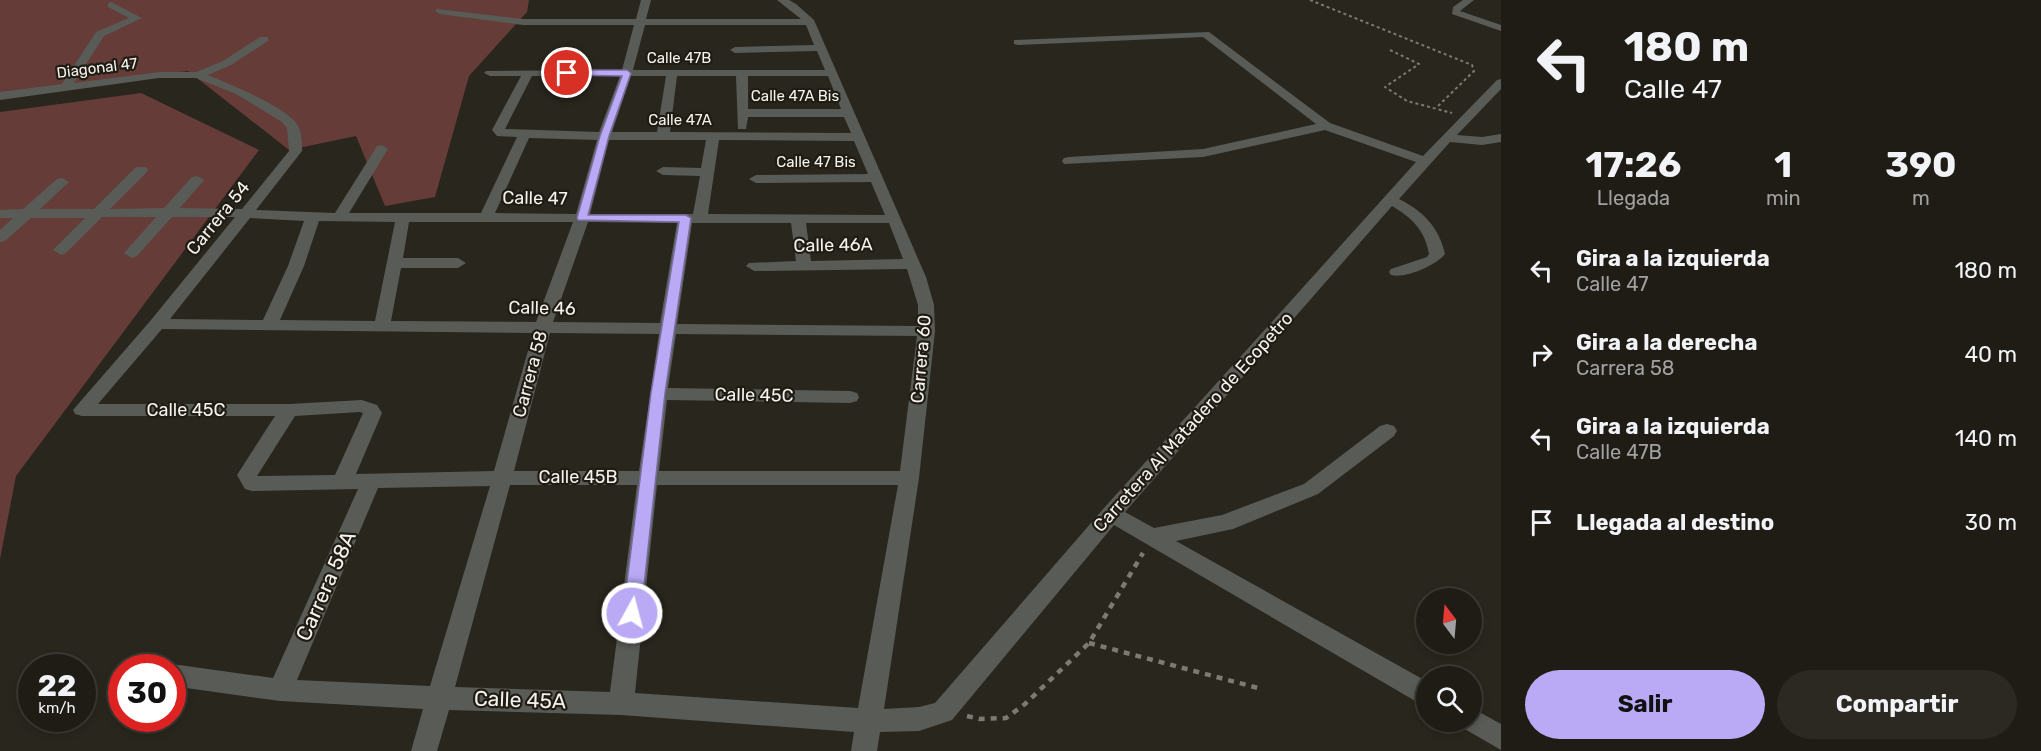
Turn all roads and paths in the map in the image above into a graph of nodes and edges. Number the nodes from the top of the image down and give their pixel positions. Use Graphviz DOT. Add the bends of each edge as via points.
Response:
graph roads {
  1 [pos="646,0"];
  2 [pos="782,0"];
  3 [pos="1310,0"];
  4 [pos="1469,0"];
  5 [pos="111,5"];
  6 [pos="440,11"];
  7 [pos="807,13"];
  8 [pos="640,24"];
  9 [pos="1501,28"];
  10 [pos="264,39"];
  11 [pos="1018,42"];
  12 [pos="820,48"];
  13 [pos="735,50"];
  14 [pos="1390,50"];
  15 [pos="490,73"];
  16 [pos="528,73"];
  17 [pos="627,73"];
  18 [pos="672,73"];
  19 [pos="742,73"];
  20 [pos="832,73"];
  21 [pos="198,75"];
  22 [pos="1501,82"];
  23 [pos="66,87"];
  24 [pos="0,96"];
  25 [pos="1436,108"];
  26 [pos="742,113"];
  27 [pos="848,113"];
  28 [pos="1467,117"];
  29 [pos="1326,126"];
  30 [pos="524,135"];
  31 [pos="604,136"];
  32 [pos="663,137"];
  33 [pos="713,137"];
  34 [pos="741,137"];
  35 [pos="859,137"];
  36 [pos="1447,138"];
  37 [pos="1501,138"];
  38 [pos="382,149"];
  39 [pos="1069,161"];
  40 [pos="1425,161"];
  41 [pos="141,170"];
  42 [pos="663,171"];
  43 [pos="707,172"];
  44 [pos="876,178"];
  45 [pos="756,179"];
  46 [pos="198,180"];
  47 [pos="62,182"];
  48 [pos="1391,200"];
  49 [pos="168,212"];
  50 [pos="28,213"];
  51 [pos="99,213"];
  52 [pos="0,214"];
  53 [pos="247,214"];
  54 [pos="487,216"];
  55 [pos="313,217"];
  56 [pos="339,217"];
  57 [pos="403,217"];
  58 [pos="582,218"];
  59 [pos="693,218"];
  60 [pos="798,219"];
  61 [pos="894,219"];
  62 [pos="0,238"];
  63 [pos="61,250"];
  64 [pos="132,254"];
  65 [pos="394,263"];
  66 [pos="458,263"];
  67 [pos="914,264"];
  68 [pos="804,265"];
  69 [pos="754,266"];
  70 [pos="1397,272"];
  71 [pos="157,324"];
  72 [pos="268,325"];
  73 [pos="382,326"];
  74 [pos="543,327"];
  75 [pos="669,329"];
  76 [pos="926,331"];
  77 [pos="658,393"];
  78 [pos="850,397"];
  79 [pos="82,410"];
  80 [pos="289,410"];
  81 [pos="1387,431"];
  82 [pos="648,477"];
  83 [pos="502,478"];
  84 [pos="909,478"];
  85 [pos="342,482"];
  86 [pos="371,482"];
  87 [pos="1111,514"];
  88 [pos="1153,537"];
  89 [pos="1089,643"];
  90 [pos="186,677"];
  91 [pos="1258,688"];
  92 [pos="1416,688"];
  93 [pos="280,690"];
  94 [pos="439,697"];
  95 [pos="621,704"];
  96 [pos="943,712"];
  97 [pos="869,721"];
  98 [pos="1482,726"];
  99 [pos="1501,738"];
  100 [pos="424,751"];
  101 [pos="864,751"];
  1 -- 8 [label="street, Carrera 58"];
  2 -- 7 [label="street"];
  3 -- 25 [label="path" via="1472,65 1474,71"];
  4 -- 9 [label="street" via="1455,12"];
  5 -- 23 [label="street" via="136,18 100,34"];
  6 -- 8 [label="street" via="523,22"];
  7 -- 8 [label="street"];
  7 -- 12 [label="street, Carrera 60"];
  8 -- 17 [label="street, Carrera 58"];
  10 -- 21 [label="street"];
  11 -- 29 [label="street" via="1205,34"];
  12 -- 13 [label="street"];
  12 -- 20 [label="street, Carrera 60"];
  14 -- 25 [label="path" via="1419,64 1385,87 1388,91"];
  15 -- 16 [label="street, Calle 47B"];
  16 -- 17 [label="street, Calle 47B"];
  16 -- 30 [label="street, Calle 47A" via="498,130"];
  17 -- 18 [label="street, Calle 47B"];
  17 -- 31 [label="street, Carrera 58"];
  18 -- 19 [label="street, Calle 47B"];
  18 -- 32 [label="street"];
  19 -- 20 [label="street, Calle 47B"];
  19 -- 26 [label="street"];
  20 -- 27 [label="street, Carrera 60"];
  21 -- 23 [label="street, Diagonal 47" via="159,75"];
  21 -- 53 [label="street, Carrera 54" via="240,92 293,127 296,151"];
  22 -- 28 [label="street, Carretera Al Matadero de Ecopetro"];
  23 -- 24 [label="street, Diagonal 47"];
  25 -- 28 [label="path"];
  26 -- 27 [label="street, Calle 47A Bis"];
  26 -- 34 [label="street"];
  27 -- 35 [label="street, Carrera 60"];
  28 -- 36 [label="street, Carretera Al Matadero de Ecopetro"];
  29 -- 39 [label="street" via="1203,153"];
  29 -- 40 [label="street"];
  30 -- 31 [label="street, Calle 47A"];
  30 -- 54 [label="street"];
  31 -- 32 [label="street, Calle 47A"];
  31 -- 58 [label="street, Carrera 58"];
  32 -- 33 [label="street, Calle 47A"];
  33 -- 34 [label="street, Calle 47A"];
  33 -- 43 [label="street"];
  34 -- 35 [label="street, Calle 47A"];
  35 -- 44 [label="street, Carrera 60"];
  36 -- 37 [label="street"];
  36 -- 40 [label="street, Carretera Al Matadero de Ecopetro"];
  38 -- 56 [label="street"];
  40 -- 48 [label="street, Carretera Al Matadero de Ecopetro"];
  41 -- 51 [label="street"];
  42 -- 43 [label="street"];
  43 -- 59 [label="street"];
  44 -- 45 [label="street, Calle 47 Bis"];
  44 -- 61 [label="street, Carrera 60"];
  46 -- 49 [label="street"];
  47 -- 50 [label="street"];
  48 -- 70 [label="street" via="1410,211 1432,232 1437,254 1432,260"];
  48 -- 87 [label="street, Carretera Al Matadero de Ecopetro"];
  49 -- 51 [label="street, Calle 47"];
  49 -- 53 [label="street, Calle 47"];
  49 -- 64 [label="street"];
  50 -- 51 [label="street, Calle 47"];
  50 -- 52 [label="street, Calle 47"];
  50 -- 62 [label="street"];
  51 -- 63 [label="street"];
  53 -- 55 [label="street, Calle 47"];
  53 -- 71 [label="street, Carrera 54"];
  54 -- 57 [label="street, Calle 47"];
  54 -- 58 [label="street, Calle 47"];
  55 -- 56 [label="street, Calle 47"];
  55 -- 72 [label="street" via="296,266"];
  56 -- 57 [label="street, Calle 47"];
  57 -- 65 [label="street"];
  58 -- 59 [label="street, Calle 47"];
  58 -- 74 [label="street, Carrera 58"];
  59 -- 60 [label="street, Calle 47"];
  59 -- 75 [label="street"];
  60 -- 61 [label="street, Calle 47"];
  60 -- 68 [label="street"];
  61 -- 67 [label="street, Carrera 60"];
  65 -- 66 [label="street"];
  65 -- 73 [label="street"];
  67 -- 68 [label="street, Calle 46A"];
  67 -- 76 [label="street, Carrera 60" via="926,305"];
  68 -- 69 [label="street, Calle 46A"];
  71 -- 72 [label="street, Calle 46"];
  71 -- 79 [label="street, Carrera 54"];
  72 -- 73 [label="street, Calle 46"];
  73 -- 74 [label="street, Calle 46"];
  74 -- 75 [label="street, Calle 46"];
  74 -- 83 [label="street, Carrera 58"];
  75 -- 76 [label="street, Calle 46"];
  75 -- 77 [label="street"];
  76 -- 84 [label="street, Carrera 60"];
  77 -- 78 [label="street, Calle 45C"];
  77 -- 82 [label="street"];
  79 -- 80 [label="street, Calle 45C"];
  80 -- 85 [label="street, Calle 45C" via="362,406 373,413"];
  80 -- 85 [label="street, Calle 45B" via="247,475 248,480 252,484"];
  81 -- 88 [label="street" via="1311,489 1225,522"];
  82 -- 83 [label="street, Calle 45B"];
  82 -- 84 [label="street, Calle 45B"];
  82 -- 95 [label="street"];
  83 -- 86 [label="street, Calle 45B"];
  83 -- 94 [label="street, Carrera 58"];
  84 -- 97 [label="street, Carrera 60"];
  85 -- 86 [label="street, Calle 45B"];
  86 -- 93 [label="street, Carrera 58A"];
  87 -- 88 [label="street"];
  87 -- 96 [label="street, Carretera Al Matadero de Ecopetro"];
  88 -- 89 [label="path"];
  88 -- 92 [label="street"];
  89 -- 91 [label="path"];
  89 -- 96 [label="path" via="1006,718 980,719"];
  90 -- 93 [label="street, Calle 45A"];
  93 -- 94 [label="street, Calle 45A"];
  94 -- 95 [label="street, Calle 45A"];
  94 -- 100 [label="street, Carrera 58"];
  95 -- 97 [label="street, Calle 45A"];
  96 -- 97 [label="street" via="908,720"];
  97 -- 101 [label="street, Carrera 60"];
  98 -- 99 [label="street"];
}
